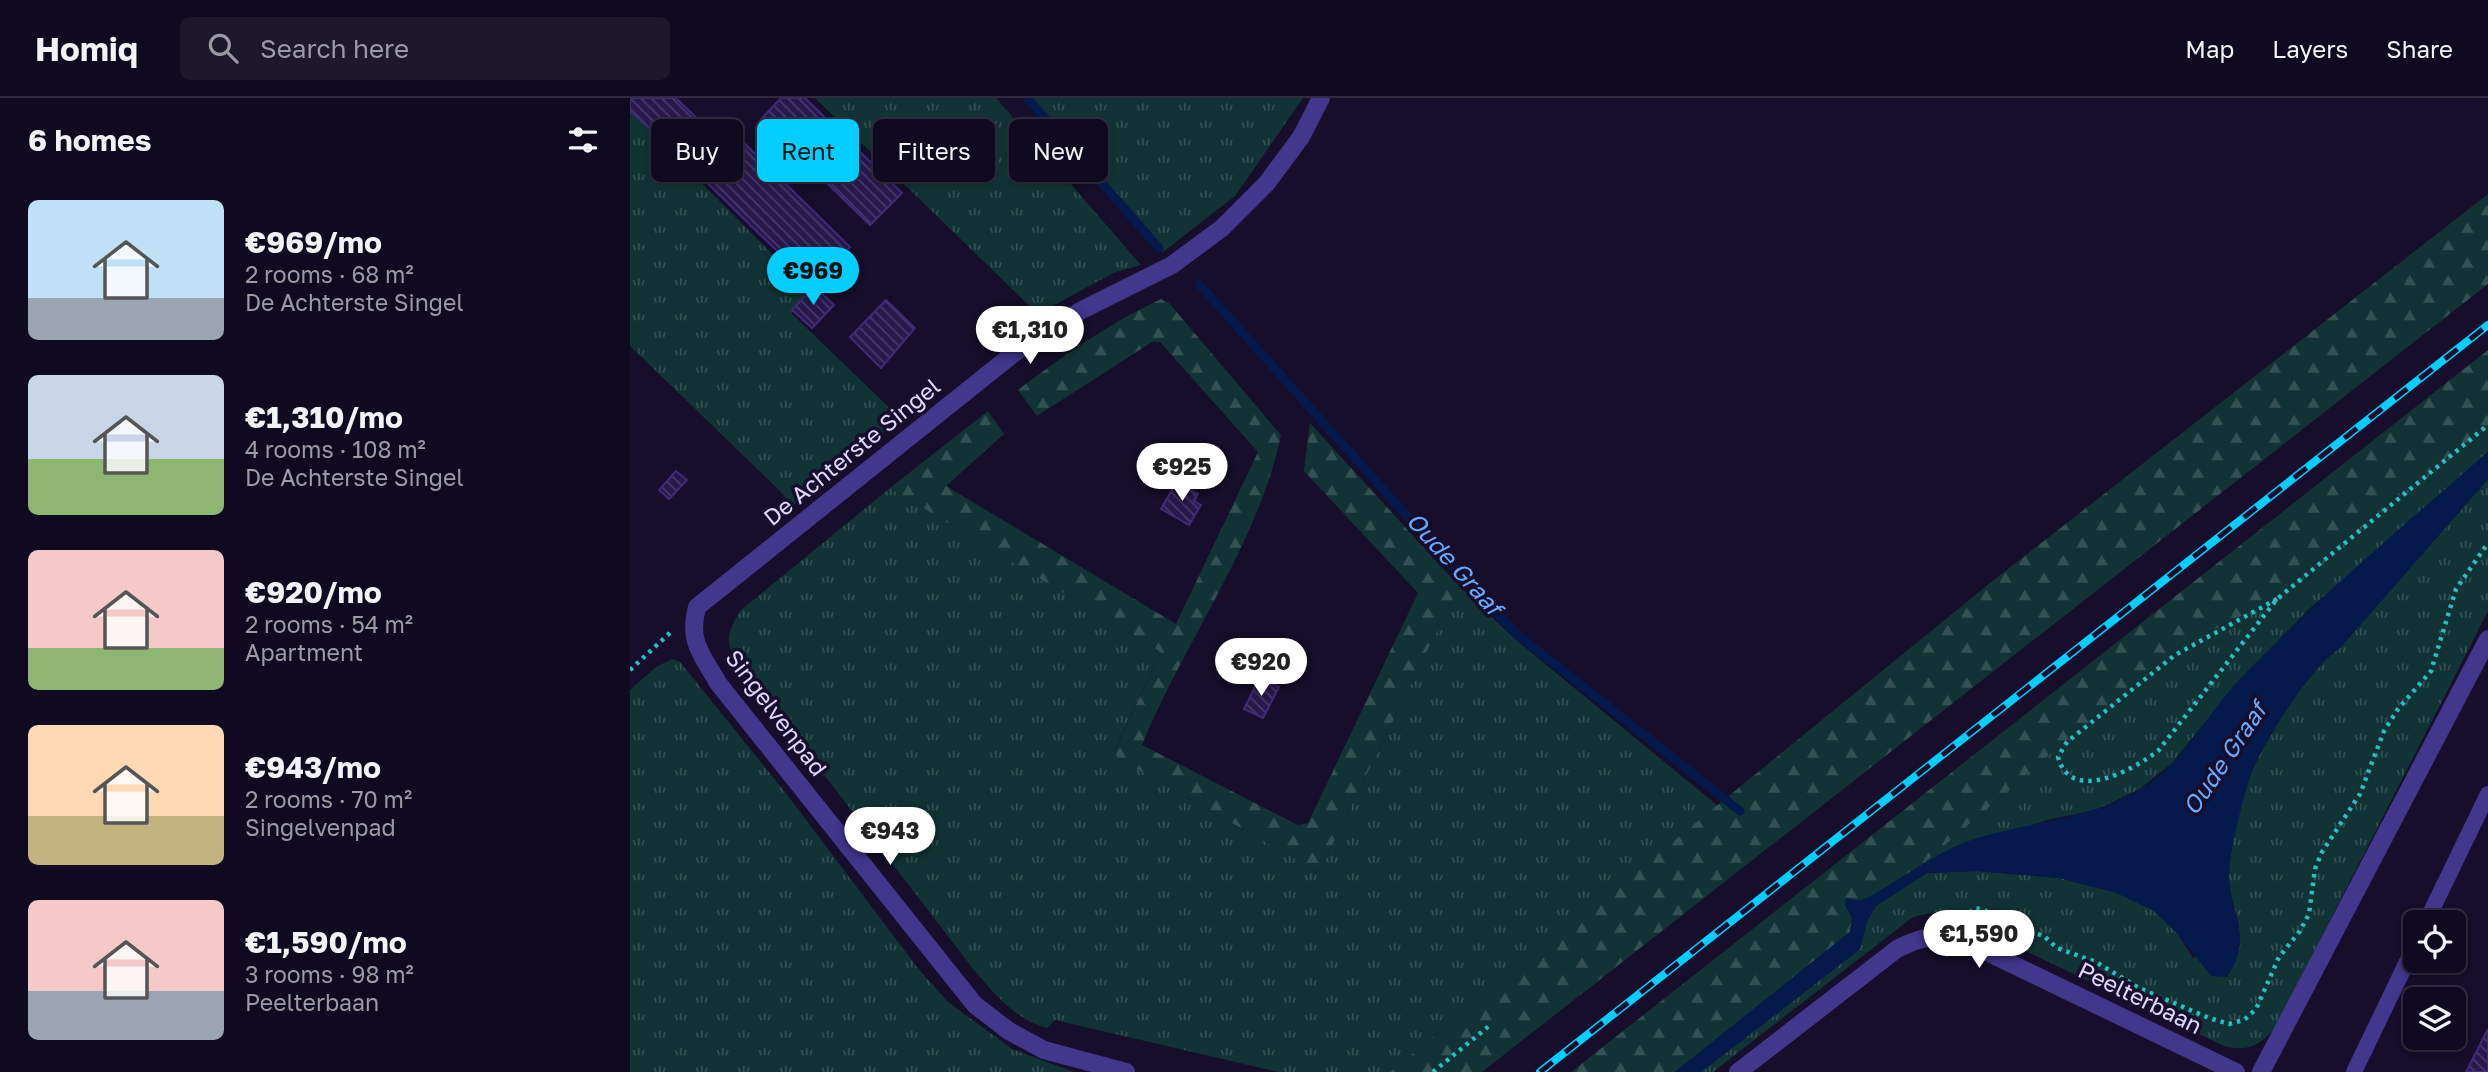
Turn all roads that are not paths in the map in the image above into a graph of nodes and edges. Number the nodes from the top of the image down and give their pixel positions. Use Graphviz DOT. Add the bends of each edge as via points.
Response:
graph roads {
  1 [pos="1321,98"];
  2 [pos="697,607"];
  3 [pos="2488,639"];
  4 [pos="2488,794"];
  5 [pos="2432,910"];
  6 [pos="2403,970"];
  7 [pos="1126,1072"];
  8 [pos="1738,1072"];
  9 [pos="2236,1072"];
  10 [pos="2261,1072"];
  11 [pos="2354,1072"];
  1 -- 2 [label="street, De Achterste Singel" via="1301,137 1267,183 1222,228 1172,265 1080,311 1013,354"];
  2 -- 7 [label="street, Singelvenpad" via="691,629 718,683 975,1005 1044,1050"];
  3 -- 10 [label="street"];
  4 -- 5 [label="lane"];
  6 -- 11 [label="lane"];
  8 -- 9 [label="street, Peelterbaan" via="1897,949 1919,937 1944,935"];
}
